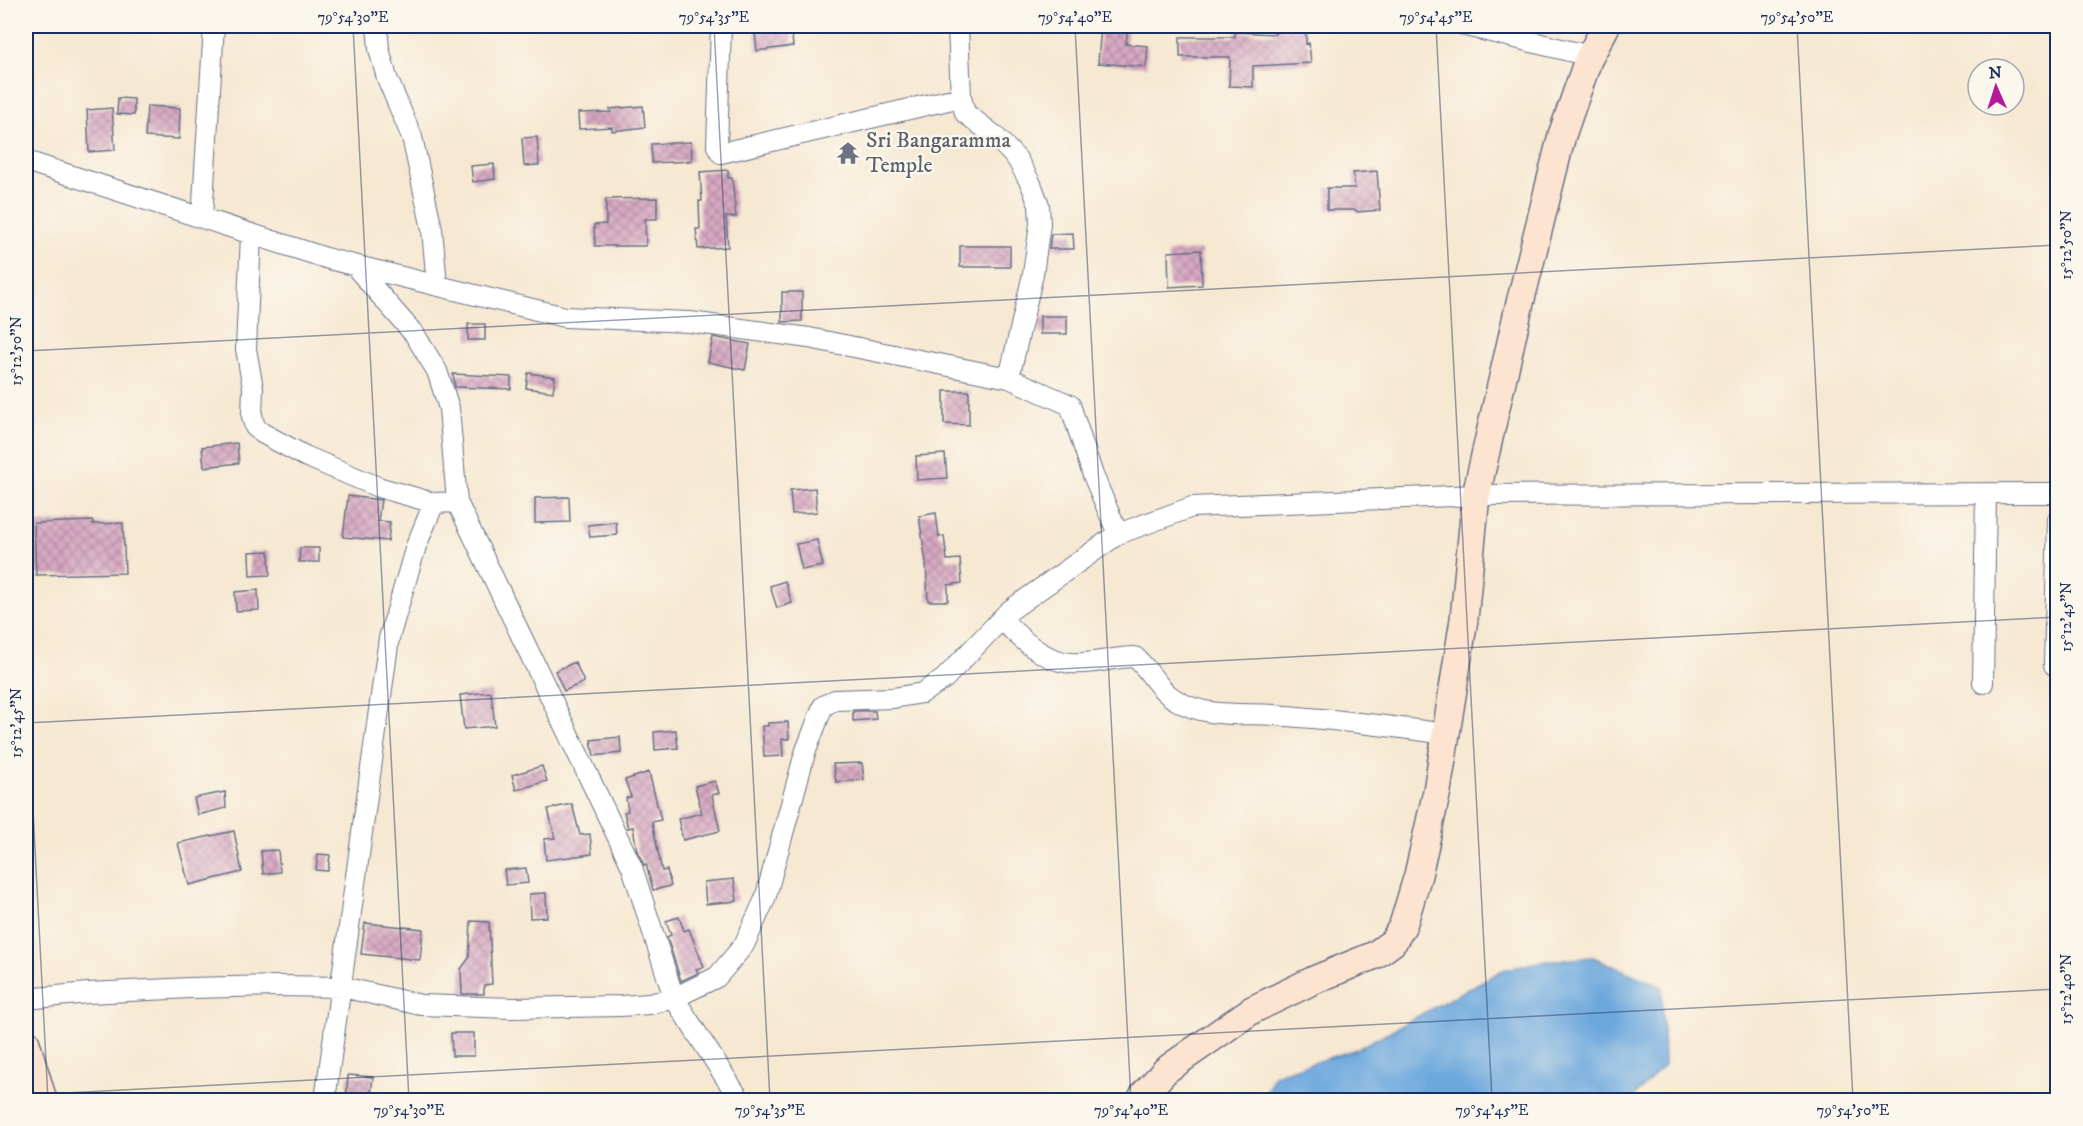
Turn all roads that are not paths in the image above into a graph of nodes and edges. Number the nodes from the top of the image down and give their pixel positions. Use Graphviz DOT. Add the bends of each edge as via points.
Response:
graph roads {
  1 [pos="214,26"];
  2 [pos="377,26"];
  3 [pos="721,26"];
  4 [pos="958,26"];
  5 [pos="1466,26"];
  6 [pos="1606,26"];
  7 [pos="1590,56"];
  8 [pos="961,97"];
  9 [pos="26,161"];
  10 [pos="202,218"];
  11 [pos="251,234"];
  12 [pos="354,265"];
  13 [pos="436,285"];
  14 [pos="1009,378"];
  15 [pos="1986,493"];
  16 [pos="2058,493"];
  17 [pos="1476,495"];
  18 [pos="457,502"];
  19 [pos="434,503"];
  20 [pos="2058,519"];
  21 [pos="1118,534"];
  22 [pos="1001,619"];
  23 [pos="2054,665"];
  24 [pos="1983,683"];
  25 [pos="1446,734"];
  26 [pos="342,987"];
  27 [pos="674,998"];
  28 [pos="26,999"];
  29 [pos="26,1043"];
  30 [pos="732,1096"];
  31 [pos="43,1101"];
  32 [pos="325,1101"];
  33 [pos="1141,1101"];
  1 -- 10 [label="street"];
  2 -- 13 [label="street" via="387,78 412,136 432,229"];
  3 -- 8 [label="street" via="717,146 721,153"];
  4 -- 8 [label="street"];
  5 -- 7 [label="street"];
  6 -- 7 [label="street"];
  7 -- 17 [label="street" via="1562,135"];
  8 -- 14 [label="street" via="965,113 1017,159 1039,205 1033,274"];
  9 -- 10 [label="street"];
  10 -- 11 [label="street"];
  11 -- 12 [label="street"];
  11 -- 19 [label="street" via="246,349 255,427 305,456 367,483"];
  12 -- 13 [label="street"];
  12 -- 18 [label="street" via="415,335 437,370 449,408"];
  13 -- 14 [label="street" via="565,317 690,322 809,338"];
  14 -- 21 [label="street" via="1070,405"];
  15 -- 16 [label="street"];
  15 -- 17 [label="street"];
  15 -- 24 [label="street"];
  17 -- 21 [label="street" via="1192,507"];
  17 -- 25 [label="street" via="1464,619"];
  18 -- 19 [label="street"];
  18 -- 27 [label="street" via="632,867"];
  19 -- 26 [label="street" via="416,546 389,638"];
  20 -- 23 [label="street"];
  21 -- 22 [label="street"];
  22 -- 25 [label="street" via="1023,640 1052,658 1070,663 1135,657 1163,691 1195,709"];
  22 -- 27 [label="street" via="944,679 922,693 835,700 823,706 805,753 765,899 744,945 717,977"];
  25 -- 33 [label="street" via="1418,875 1393,942 1375,955 1252,1011 1166,1070"];
  26 -- 27 [label="street" via="421,1005 621,1006"];
  26 -- 28 [label="street" via="190,988"];
  26 -- 32 [label="street"];
  27 -- 30 [label="street"];
  29 -- 31 [label="street"];
}
